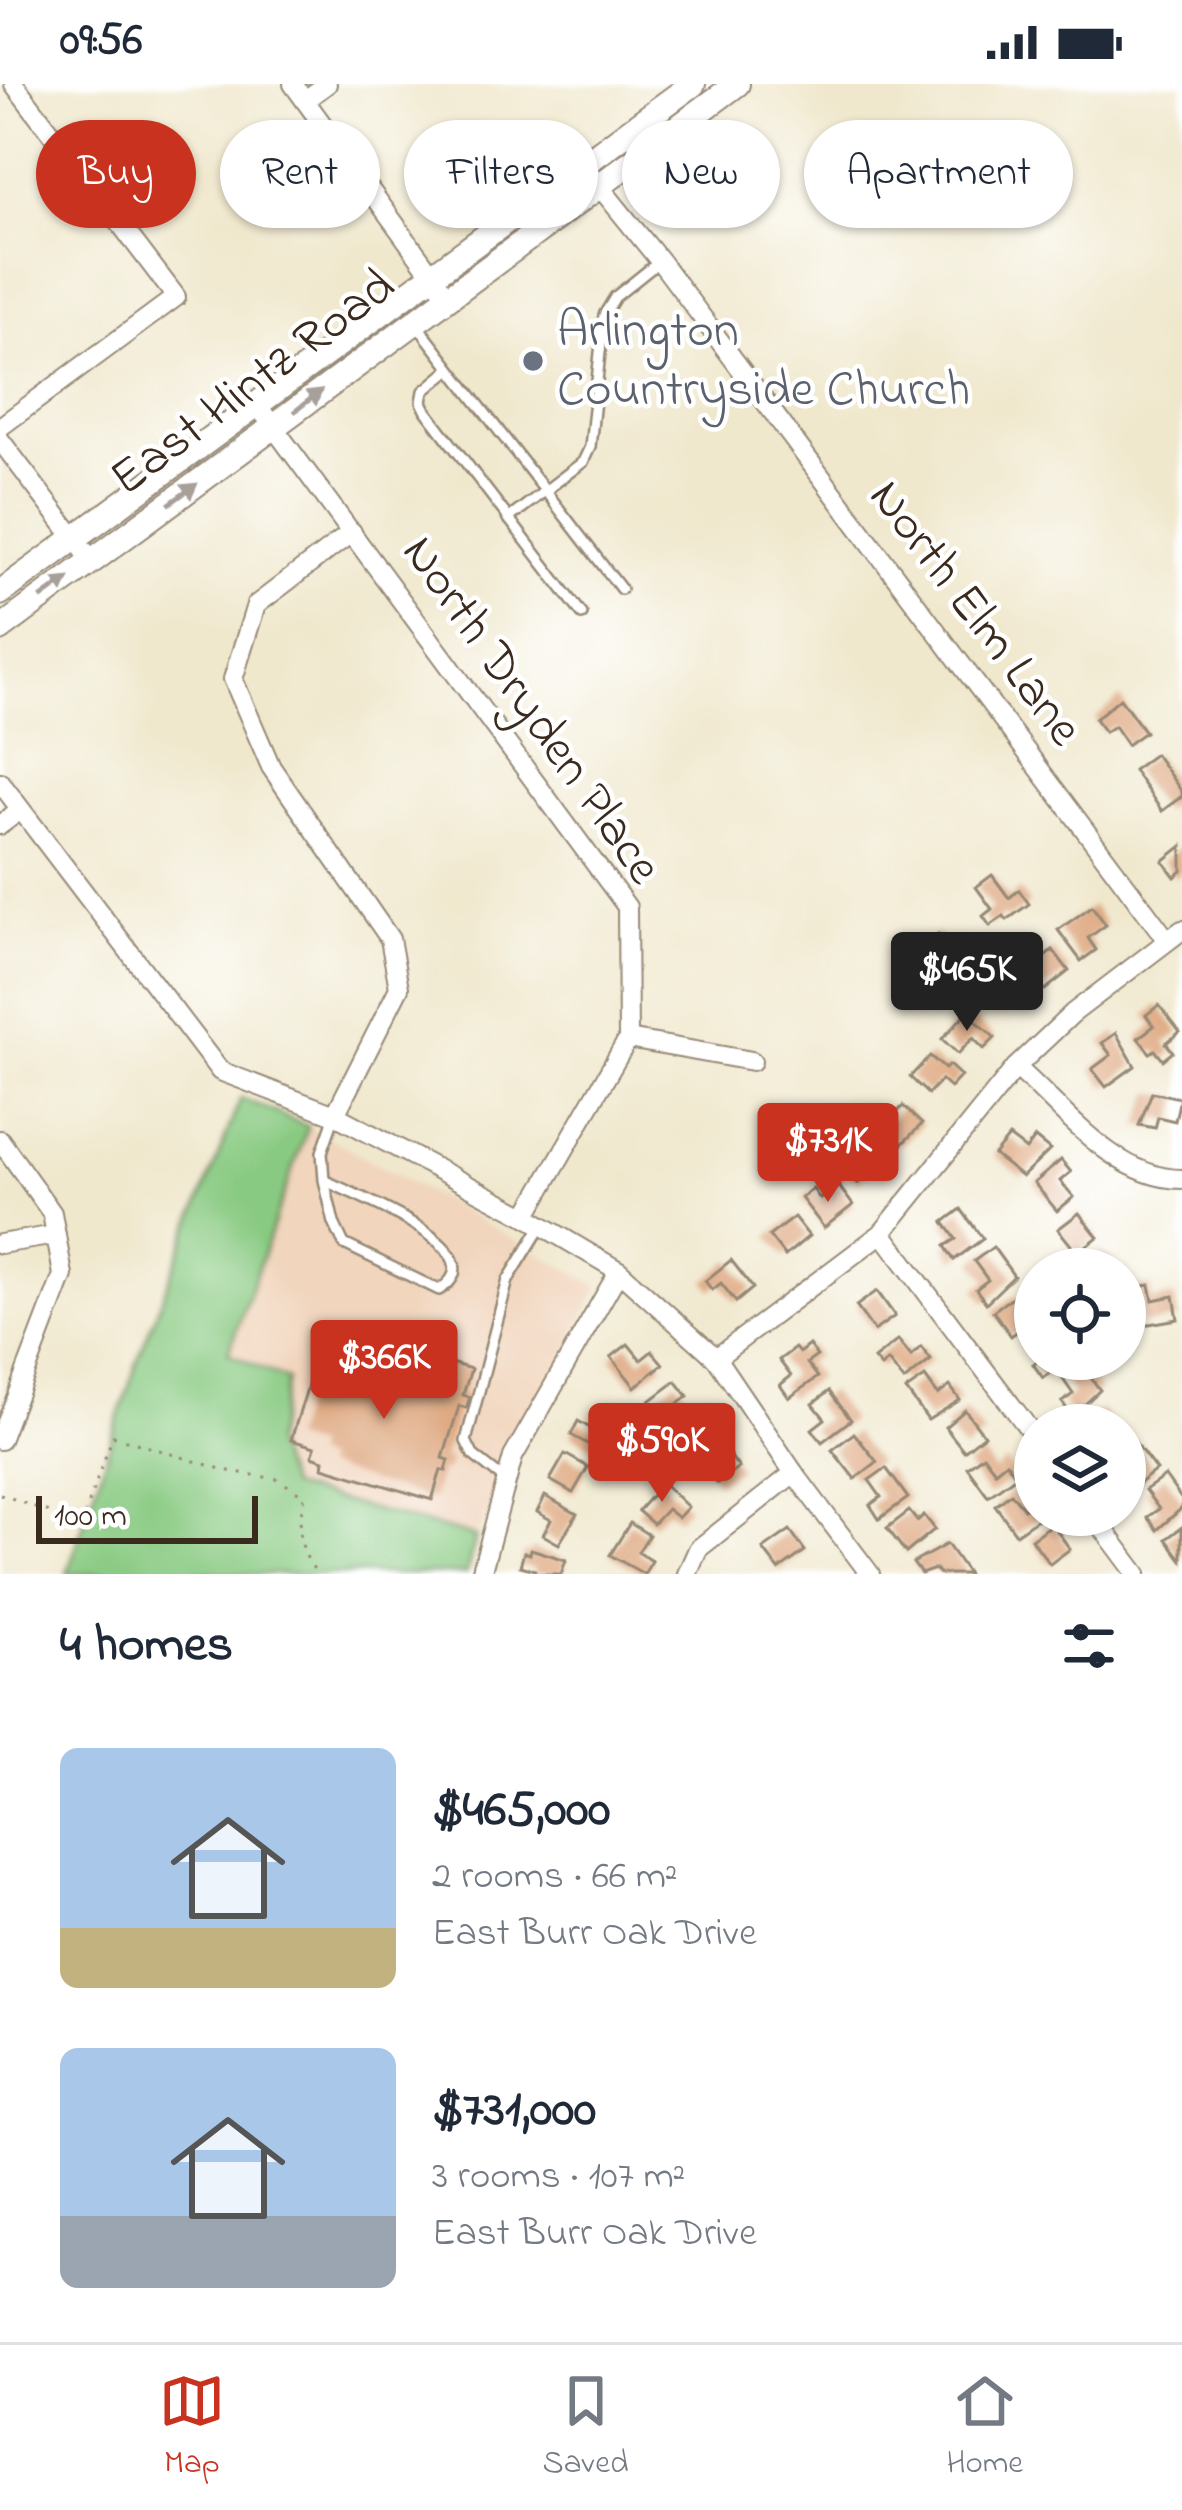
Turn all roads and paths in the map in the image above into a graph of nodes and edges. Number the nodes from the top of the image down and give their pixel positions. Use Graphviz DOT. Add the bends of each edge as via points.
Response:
graph roads {
  1 [pos="14,84"];
  2 [pos="327,84"];
  3 [pos="694,84"];
  4 [pos="737,84"];
  5 [pos="299,92"];
  6 [pos="598,155"];
  7 [pos="599,186"];
  8 [pos="498,228"];
  9 [pos="660,261"];
  10 [pos="432,276"];
  11 [pos="448,297"];
  12 [pos="415,322"];
  13 [pos="449,370"];
  14 [pos="258,406"];
  15 [pos="0,427"];
  16 [pos="274,428"];
  17 [pos="0,440"];
  18 [pos="545,492"];
  19 [pos="508,519"];
  20 [pos="352,532"];
  21 [pos="75,539"];
  22 [pos="92,561"];
  23 [pos="621,589"];
  24 [pos="0,593"];
  25 [pos="582,614"];
  26 [pos="0,629"];
  27 [pos="0,782"];
  28 [pos="20,810"];
  29 [pos="0,824"];
  30 [pos="1175,935"];
  31 [pos="628,1039"];
  32 [pos="752,1061"];
  33 [pos="1016,1067"];
  34 [pos="335,1115"];
  35 [pos="0,1140"];
  36 [pos="1182,1179"];
  37 [pos="324,1180"];
  38 [pos="534,1220"];
  39 [pos="882,1232"];
  40 [pos="56,1235"];
  41 [pos="0,1244"];
  42 [pos="620,1271"];
  43 [pos="716,1358"];
  44 [pos="1014,1409"];
  45 [pos="0,1440"];
  46 [pos="794,1473"];
  47 [pos="506,1481"];
  48 [pos="0,1494"];
  49 [pos="1109,1536"];
  50 [pos="318,1574"];
  51 [pos="481,1574"];
  52 [pos="686,1574"];
  53 [pos="870,1574"];
  54 [pos="1137,1574"];
  1 -- 15 [label="street" via="176,297"];
  2 -- 5 [label="street"];
  3 -- 6 [label="main road, East Hintz Road"];
  4 -- 7 [label="main road, East Hintz Road"];
  5 -- 10 [label="street"];
  7 -- 9 [label="street, North Elm Lane"];
  7 -- 11 [label="main road, East Hintz Road"];
  8 -- 10 [label="main road, East Hintz Road"];
  9 -- 18 [label="lane" via="604,316 590,448"];
  9 -- 30 [label="street, North Elm Lane"];
  10 -- 11 [label="street"];
  10 -- 14 [label="main road, East Hintz Road"];
  11 -- 12 [label="main road, East Hintz Road"];
  12 -- 13 [label="lane"];
  16 -- 12 [label="main road, East Hintz Road, one-way"];
  13 -- 18 [label="lane"];
  13 -- 19 [label="lane" via="424,391 422,403"];
  14 -- 16 [label="street, North Dryden Place"];
  14 -- 21 [label="main road, East Hintz Road"];
  16 -- 20 [label="street, North Dryden Place"];
  22 -- 16 [label="main road, East Hintz Road, one-way"];
  17 -- 21 [label="street"];
  18 -- 19 [label="lane"];
  18 -- 23 [label="lane"];
  19 -- 25 [label="lane"];
  20 -- 31 [label="street, North Dryden Place" via="627,907"];
  20 -- 34 [label="street" via="256,605 233,679 271,767 390,939 399,988"];
  21 -- 22 [label="street"];
  21 -- 24 [label="main road, East Hintz Road"];
  26 -- 22 [label="main road, East Hintz Road, one-way"];
  27 -- 28 [label="street"];
  28 -- 29 [label="street"];
  28 -- 34 [label="street" via="220,1071"];
  30 -- 33 [label="street"];
  31 -- 32 [label="street"];
  31 -- 38 [label="street"];
  33 -- 36 [label="street" via="1130,1169"];
  33 -- 39 [label="street"];
  34 -- 37 [label="lane" via="322,1152"];
  34 -- 38 [label="street"];
  35 -- 40 [label="street" via="52,1213"];
  37 -- 37 [label="lane" via="344,1244 439,1290 449,1284 457,1261 435,1237"];
  38 -- 42 [label="street"];
  38 -- 47 [label="lane" via="508,1280 466,1441"];
  39 -- 43 [label="street"];
  39 -- 44 [label="street"];
  40 -- 41 [label="street"];
  40 -- 45 [label="street" via="63,1276"];
  42 -- 43 [label="street"];
  42 -- 47 [label="street"];
  43 -- 46 [label="street"];
  46 -- 52 [label="street" via="698,1549"];
  46 -- 53 [label="street"];
  47 -- 51 [label="street"];
  48 -- 50 [label="path" via="81,1525 113,1436 277,1479 304,1496 297,1522"];
  49 -- 54 [label="street"];
}
